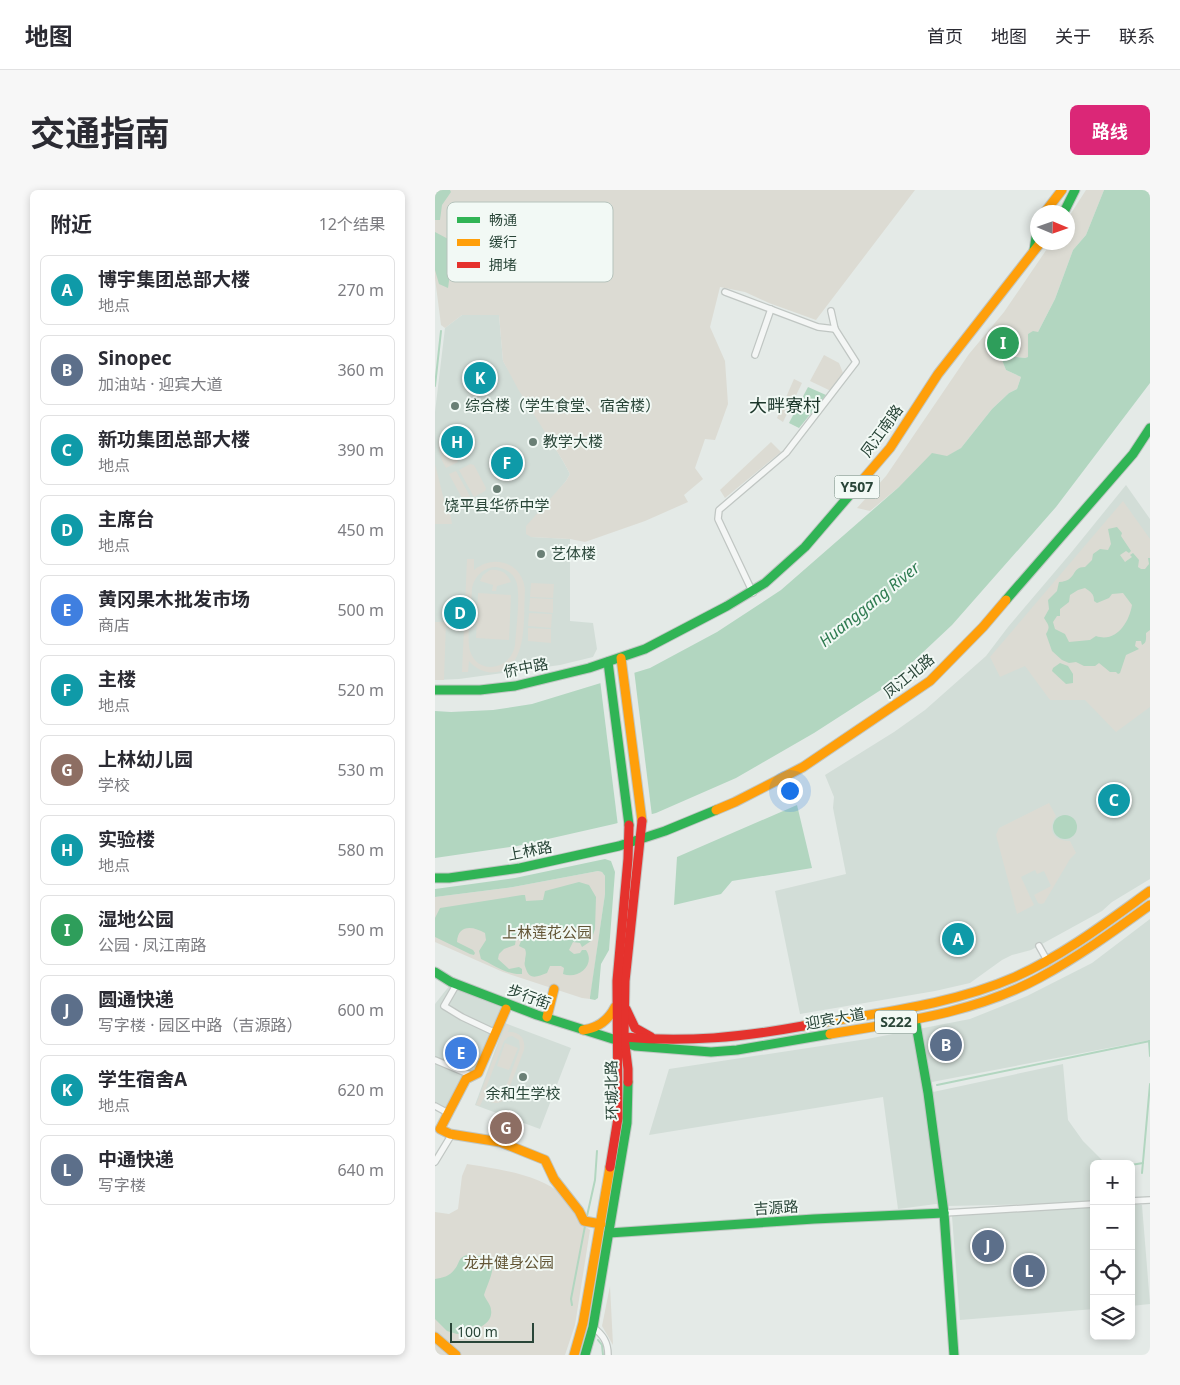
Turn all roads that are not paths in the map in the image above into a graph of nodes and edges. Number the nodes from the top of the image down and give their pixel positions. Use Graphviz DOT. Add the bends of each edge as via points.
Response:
graph roads {
  1 [pos="1062,190"];
  2 [pos="1075,190"];
  3 [pos="1050,205"];
  4 [pos="1068,205"];
  5 [pos="1034,250"];
  6 [pos="725,292"];
  7 [pos="771,309"];
  8 [pos="831,311"];
  9 [pos="835,330"];
  10 [pos="755,355"];
  11 [pos="1150,428"];
  12 [pos="754,595"];
  13 [pos="621,658"];
  14 [pos="608,662"];
  15 [pos="435,690"];
  16 [pos="640,839"];
  17 [pos="629,843"];
  18 [pos="435,878"];
  19 [pos="1150,891"];
  20 [pos="1150,905"];
  21 [pos="1081,939"];
  22 [pos="1039,946"];
  23 [pos="1088,949"];
  24 [pos="1047,962"];
  25 [pos="435,972"];
  26 [pos="1016,975"];
  27 [pos="1021,986"];
  28 [pos="455,987"];
  29 [pos="554,989"];
  30 [pos="957,996"];
  31 [pos="621,1002"];
  32 [pos="960,1008"];
  33 [pos="506,1009"];
  34 [pos="889,1011"];
  35 [pos="547,1016"];
  36 [pos="915,1019"];
  37 [pos="891,1023"];
  38 [pos="583,1030"];
  39 [pos="496,1033"];
  40 [pos="620,1039"];
  41 [pos="660,1040"];
  42 [pos="435,1060"];
  43 [pos="473,1076"];
  44 [pos="435,1106"];
  45 [pos="448,1113"];
  46 [pos="437,1128"];
  47 [pos="452,1134"];
  48 [pos="435,1162"];
  49 [pos="1150,1200"];
  50 [pos="1135,1202"];
  51 [pos="1090,1204"];
  52 [pos="944,1213"];
  53 [pos="601,1224"];
  54 [pos="610,1229"];
  55 [pos="593,1327"];
  56 [pos="435,1337"];
  57 [pos="456,1355"];
  58 [pos="574,1355"];
  59 [pos="585,1355"];
  60 [pos="609,1355"];
  61 [pos="954,1355"];
  1 -- 3 [label="main road"];
  2 -- 4 [label="main road"];
  5 -- 13 [label="main road, 凤江南路 / Y507" via="938,374 890,448 805,547 765,582 727,606 645,650"];
  6 -- 7 [label="street"];
  7 -- 9 [label="street" via="819,328"];
  7 -- 10 [label="street"];
  8 -- 9 [label="street"];
  9 -- 12 [label="street" via="856,362 786,453 719,510 718,519"];
  11 -- 16 [label="main road, 凤江北路" via="1133,454 983,627 930,681 803,767 735,802"];
  13 -- 14 [label="main road, 侨中路 / Y507"];
  13 -- 16 [label="main road, 环城北路" via="642,821"];
  14 -- 15 [label="main road, 侨中路 / Y507" via="515,686"];
  14 -- 17 [label="main road, 环城北路"];
  16 -- 17 [label="main road, 凤江北路"];
  16 -- 31 [label="main road, 环城北路"];
  17 -- 18 [label="main road, 上林路" via="520,868"];
  17 -- 31 [label="main road, 环城北路" via="617,981"];
  19 -- 21 [label="main road, 迎宾大道 / S222"];
  20 -- 23 [label="main road, 迎宾大道 / S222"];
  21 -- 23 [label="main road"];
  21 -- 26 [label="main road, 迎宾大道 / S222" via="1036,967"];
  22 -- 24 [label="street"];
  23 -- 27 [label="main road, 迎宾大道 / S222"];
  25 -- 38 [label="main road, 步行街 / S222" via="451,982"];
  26 -- 27 [label="main road"];
  26 -- 30 [label="main road, 迎宾大道 / S222"];
  27 -- 32 [label="main road, 迎宾大道 / S222"];
  28 -- 39 [label="street" via="444,1006"];
  29 -- 35 [label="main road"];
  30 -- 32 [label="main road"];
  30 -- 34 [label="main road, 迎宾大道 / S222"];
  31 -- 38 [label="main road" via="605,1022"];
  31 -- 40 [label="main road, 环城北路"];
  31 -- 41 [label="main road" via="635,1028"];
  32 -- 36 [label="main road, 迎宾大道 / S222"];
  33 -- 39 [label="main road"];
  34 -- 37 [label="main road"];
  34 -- 41 [label="main road, 迎宾大道 / S222" via="735,1038"];
  36 -- 37 [label="main road, 迎宾大道 / S222"];
  36 -- 52 [label="main road"];
  37 -- 40 [label="main road, 迎宾大道 / S222" via="737,1050 685,1051 635,1046"];
  38 -- 40 [label="main road, 步行街 / S222"];
  39 -- 43 [label="main road" via="478,1073"];
  40 -- 41 [label="main road, 迎宾大道 / S222"];
  40 -- 53 [label="main road, 环城北路" via="618,1118"];
  40 -- 54 [label="main road, 环城北路" via="628,1069 627,1123"];
  42 -- 43 [label="street"];
  43 -- 45 [label="main road" via="466,1079"];
  44 -- 45 [label="street"];
  45 -- 46 [label="main road"];
  46 -- 47 [label="main road"];
  47 -- 48 [label="street"];
  47 -- 53 [label="main road" via="500,1142 545,1160 554,1179 584,1220"];
  49 -- 50 [label="street"];
  51 -- 52 [label="street"];
  52 -- 54 [label="main road, 吉源路"];
  52 -- 61 [label="main road"];
  53 -- 54 [label="main road, 吉源路"];
  53 -- 58 [label="main road, 环城北路"];
  54 -- 55 [label="main road, 环城北路"];
  55 -- 59 [label="main road, 环城北路"];
  55 -- 60 [label="street" via="608,1345"];
  56 -- 57 [label="main road"];
}
